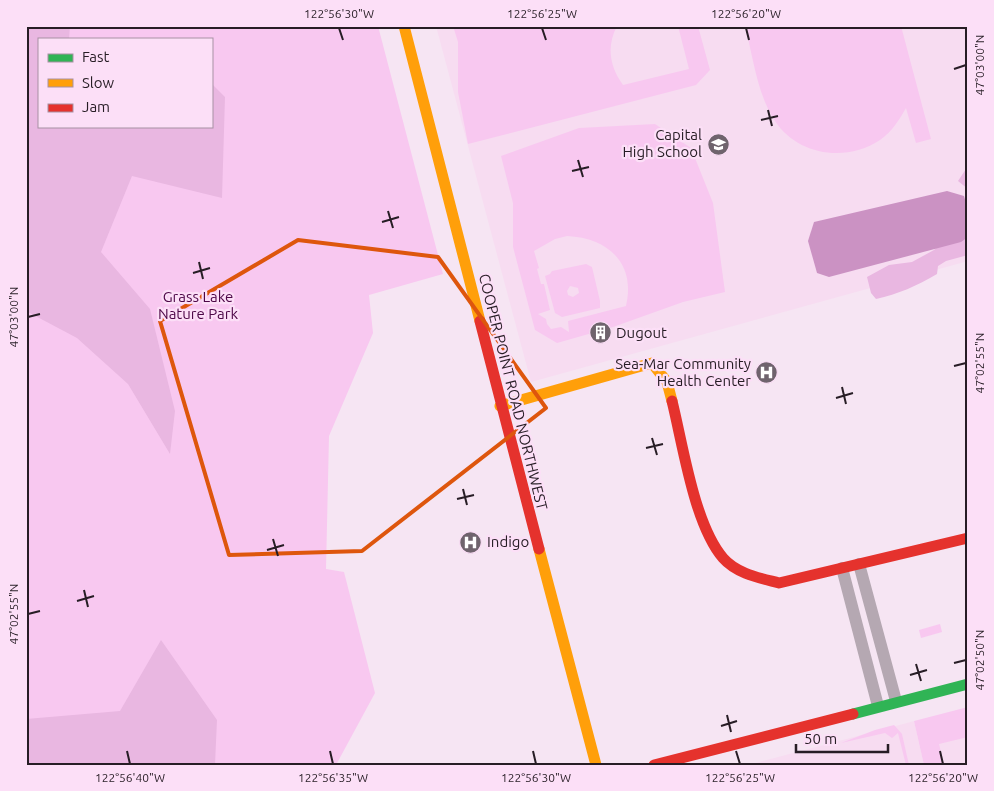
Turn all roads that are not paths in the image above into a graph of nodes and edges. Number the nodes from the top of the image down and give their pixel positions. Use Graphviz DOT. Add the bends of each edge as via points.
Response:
graph roads {
  1 [pos="404,26"];
  2 [pos="500,406"];
  3 [pos="968,538"];
  4 [pos="859,564"];
  5 [pos="842,568"];
  6 [pos="968,684"];
  7 [pos="896,701"];
  8 [pos="878,706"];
  9 [pos="596,765"];
  10 [pos="654,765"];
  1 -- 2 [label="main road, COOPER POINT ROAD NORTHWEST"];
  2 -- 5 [label="main road" via="652,363 667,382 696,499 707,532 724,559 750,576 779,582"];
  2 -- 9 [label="main road, COOPER POINT ROAD NORTHWEST"];
  3 -- 4 [label="main road"];
  4 -- 5 [label="main road"];
  4 -- 7 [label="street"];
  5 -- 8 [label="street"];
  6 -- 7 [label="main road"];
  7 -- 8 [label="main road"];
  8 -- 10 [label="main road"];
}
